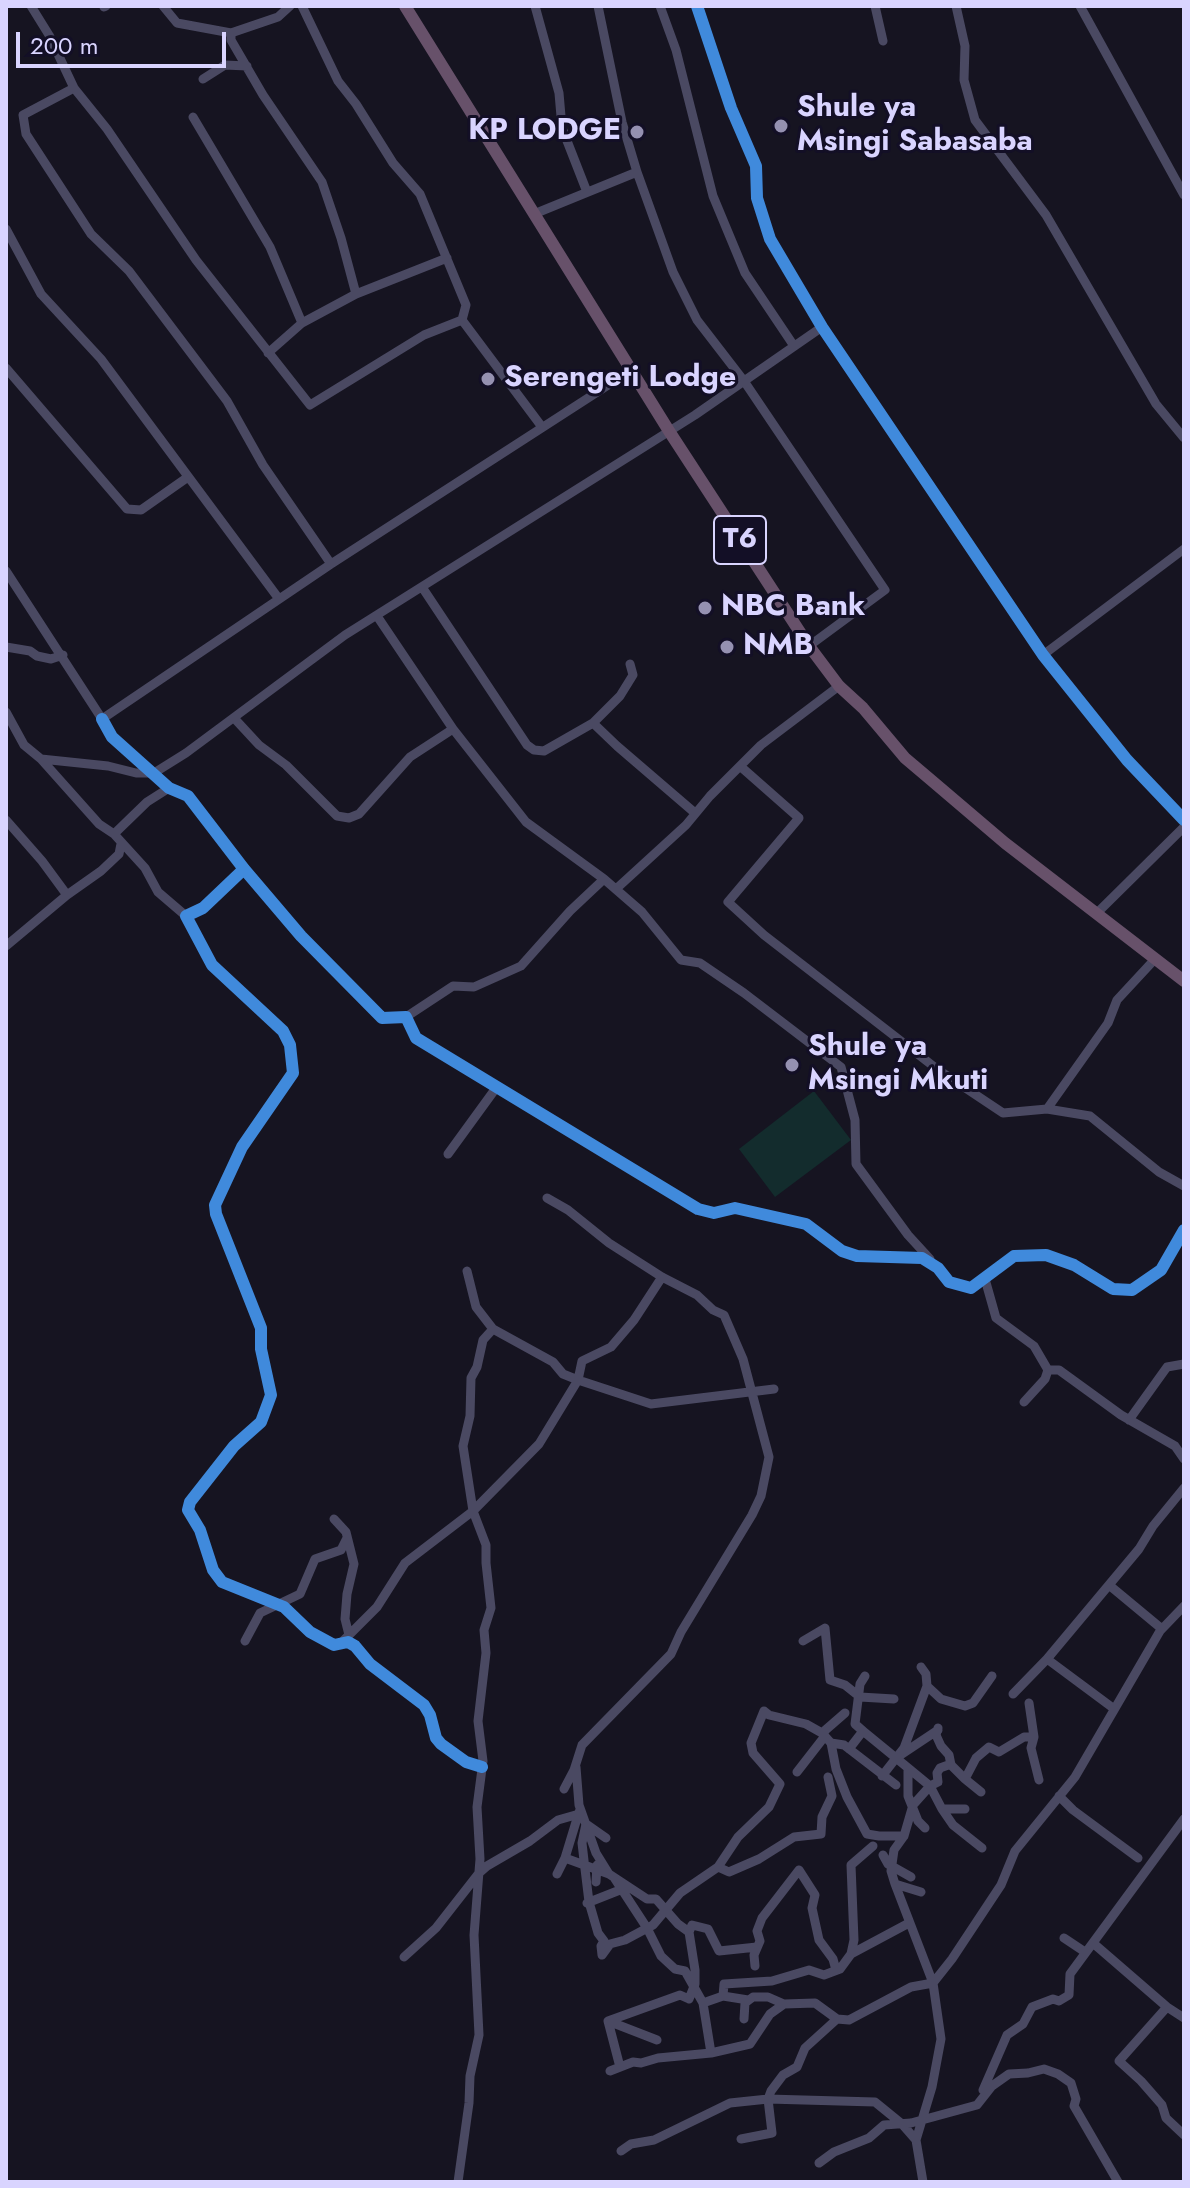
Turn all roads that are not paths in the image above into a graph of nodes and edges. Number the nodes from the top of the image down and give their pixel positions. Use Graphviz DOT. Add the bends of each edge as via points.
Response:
graph roads {
  1 [pos="31,6"];
  2 [pos="163,6"];
  3 [pos="290,6"];
  4 [pos="302,6"];
  5 [pos="405,6"];
  6 [pos="535,6"];
  7 [pos="598,6"];
  8 [pos="660,6"];
  9 [pos="697,6"];
  10 [pos="875,6"];
  11 [pos="956,6"];
  12 [pos="1080,6"];
  13 [pos="231,33"];
  14 [pos="883,41"];
  15 [pos="247,66"];
  16 [pos="203,79"];
  17 [pos="74,88"];
  18 [pos="193,117"];
  19 [pos="637,172"];
  20 [pos="587,192"];
  21 [pos="1184,195"];
  22 [pos="534,214"];
  23 [pos="6,229"];
  24 [pos="447,258"];
  25 [pos="356,294"];
  26 [pos="462,320"];
  27 [pos="302,323"];
  28 [pos="822,327"];
  29 [pos="794,346"];
  30 [pos="268,353"];
  31 [pos="6,368"];
  32 [pos="633,369"];
  33 [pos="744,381"];
  34 [pos="542,427"];
  35 [pos="669,431"];
  36 [pos="1184,438"];
  37 [pos="188,477"];
  38 [pos="1183,551"];
  39 [pos="331,564"];
  40 [pos="6,571"];
  41 [pos="422,587"];
  42 [pos="279,599"];
  43 [pos="377,616"];
  44 [pos="809,646"];
  45 [pos="6,647"];
  46 [pos="63,655"];
  47 [pos="1043,655"];
  48 [pos="630,664"];
  49 [pos="839,686"];
  50 [pos="6,712"];
  51 [pos="234,718"];
  52 [pos="102,719"];
  53 [pos="593,723"];
  54 [pos="453,729"];
  55 [pos="41,759"];
  56 [pos="740,766"];
  57 [pos="154,773"];
  58 [pos="169,788"];
  59 [pos="695,813"];
  60 [pos="6,820"];
  61 [pos="1184,820"];
  62 [pos="1184,827"];
  63 [pos="114,834"];
  64 [pos="121,844"];
  65 [pos="244,869"];
  66 [pos="604,879"];
  67 [pos="616,889"];
  68 [pos="67,895"];
  69 [pos="1097,913"];
  70 [pos="186,916"];
  71 [pos="6,946"];
  72 [pos="1155,959"];
  73 [pos="1184,981"];
  74 [pos="406,1017"];
  75 [pos="496,1088"];
  76 [pos="1047,1109"];
  77 [pos="448,1154"];
  78 [pos="1184,1186"];
  79 [pos="547,1198"];
  80 [pos="1184,1230"];
  81 [pos="938,1268"];
  82 [pos="467,1271"];
  83 [pos="662,1277"];
  84 [pos="985,1279"];
  85 [pos="493,1329"];
  86 [pos="1184,1364"];
  87 [pos="1048,1370"];
  88 [pos="578,1380"];
  89 [pos="774,1389"];
  90 [pos="753,1392"];
  91 [pos="1024,1402"];
  92 [pos="1129,1420"];
  93 [pos="1184,1459"];
  94 [pos="1184,1488"];
  95 [pos="473,1511"];
  96 [pos="334,1519"];
  97 [pos="347,1538"];
  98 [pos="1109,1585"];
  99 [pos="277,1604"];
  100 [pos="1184,1606"];
  101 [pos="1162,1629"];
  102 [pos="346,1638"];
  103 [pos="245,1641"];
  104 [pos="803,1641"];
  105 [pos="1047,1659"];
  106 [pos="921,1667"];
  107 [pos="865,1676"];
  108 [pos="992,1676"];
  109 [pos="927,1686"];
  110 [pos="1013,1694"];
  111 [pos="860,1697"];
  112 [pos="894,1699"];
  113 [pos="1029,1703"];
  114 [pos="1113,1708"];
  115 [pos="845,1713"];
  116 [pos="863,1731"];
  117 [pos="826,1737"];
  118 [pos="1034,1737"];
  119 [pos="849,1749"];
  120 [pos="896,1758"];
  121 [pos="576,1764"];
  122 [pos="951,1764"];
  123 [pos="482,1767"];
  124 [pos="908,1768"];
  125 [pos="797,1772"];
  126 [pos="882,1776"];
  127 [pos="828,1777"];
  128 [pos="965,1779"];
  129 [pos="1039,1780"];
  130 [pos="896,1785"];
  131 [pos="930,1786"];
  132 [pos="564,1789"];
  133 [pos="981,1792"];
  134 [pos="832,1796"];
  135 [pos="1059,1796"];
  136 [pos="913,1805"];
  137 [pos="942,1809"];
  138 [pos="965,1809"];
  139 [pos="579,1810"];
  140 [pos="1184,1819"];
  141 [pos="833,1820"];
  142 [pos="586,1824"];
  143 [pos="925,1828"];
  144 [pos="904,1836"];
  145 [pos="606,1838"];
  146 [pos="873,1846"];
  147 [pos="982,1848"];
  148 [pos="883,1855"];
  149 [pos="565,1858"];
  150 [pos="1138,1858"];
  151 [pos="597,1863"];
  152 [pos="584,1864"];
  153 [pos="892,1864"];
  154 [pos="718,1867"];
  155 [pos="479,1873"];
  156 [pos="557,1874"];
  157 [pos="911,1877"];
  158 [pos="596,1882"];
  159 [pos="895,1884"];
  160 [pos="624,1888"];
  161 [pos="921,1892"];
  162 [pos="586,1903"];
  163 [pos="666,1908"];
  164 [pos="909,1923"];
  165 [pos="647,1928"];
  166 [pos="689,1932"];
  167 [pos="1064,1938"];
  168 [pos="1093,1943"];
  169 [pos="757,1947"];
  170 [pos="1085,1952"];
  171 [pos="851,1954"];
  172 [pos="404,1957"];
  173 [pos="755,1966"];
  174 [pos="836,1970"];
  175 [pos="933,1983"];
  176 [pos="694,1986"];
  177 [pos="723,1996"];
  178 [pos="748,2000"];
  179 [pos="703,2003"];
  180 [pos="784,2004"];
  181 [pos="1167,2007"];
  182 [pos="1184,2018"];
  183 [pos="744,2019"];
  184 [pos="837,2019"];
  185 [pos="608,2021"];
  186 [pos="657,2040"];
  187 [pos="711,2053"];
  188 [pos="768,2099"];
  189 [pos="977,2105"];
  190 [pos="924,2119"];
  191 [pos="902,2124"];
  192 [pos="1184,2135"];
  193 [pos="741,2139"];
  194 [pos="916,2140"];
  195 [pos="621,2151"];
  196 [pos="819,2163"];
  197 [pos="458,2182"];
  198 [pos="923,2182"];
  199 [pos="1118,2182"];
  1 -- 17 [label="street"];
  2 -- 13 [label="street" via="177,23"];
  3 -- 13 [label="street" via="278,17"];
  4 -- 24 [label="street" via="338,81 420,194"];
  5 -- 22 [label="highway, T6"];
  6 -- 20 [label="street" via="559,93 562,128"];
  7 -- 19 [label="street"];
  8 -- 29 [label="street" via="713,196 745,273"];
  9 -- 28 [label="street" via="756,166 757,198 770,239"];
  10 -- 14 [label="street"];
  11 -- 36 [label="street" via="965,46 964,80 975,120 1046,215 1156,404"];
  12 -- 21 [label="street"];
  13 -- 15 [label="street"];
  15 -- 16 [label="street" via="225,65"];
  15 -- 25 [label="street" via="322,182"];
  17 -- 30 [label="street"];
  17 -- 39 [label="street" via="23,115 26,134 91,234 129,271 227,401 263,465"];
  18 -- 27 [label="street" via="270,247"];
  19 -- 20 [label="street"];
  19 -- 33 [label="street" via="673,272 697,320"];
  20 -- 22 [label="street"];
  22 -- 32 [label="highway, T6"];
  23 -- 37 [label="street" via="41,294 101,359"];
  24 -- 25 [label="street"];
  24 -- 26 [label="street" via="466,305"];
  25 -- 27 [label="street"];
  26 -- 30 [label="street" via="424,335 310,405"];
  26 -- 34 [label="street"];
  27 -- 30 [label="street"];
  28 -- 29 [label="street"];
  28 -- 47 [label="street"];
  29 -- 33 [label="street"];
  31 -- 37 [label="street" via="123,507 141,510"];
  32 -- 34 [label="street"];
  32 -- 35 [label="highway, T6"];
  33 -- 35 [label="street"];
  33 -- 44 [label="street" via="885,590"];
  34 -- 39 [label="street"];
  35 -- 41 [label="street"];
  35 -- 44 [label="highway, T6"];
  37 -- 42 [label="street"];
  38 -- 47 [label="street"];
  39 -- 42 [label="street"];
  40 -- 46 [label="street"];
  41 -- 43 [label="street"];
  41 -- 53 [label="street" via="527,745 544,751"];
  42 -- 52 [label="street"];
  43 -- 51 [label="street"];
  43 -- 54 [label="street"];
  44 -- 49 [label="highway, T6"];
  45 -- 46 [label="street" via="51,659"];
  46 -- 52 [label="street"];
  47 -- 61 [label="street" via="1127,760"];
  48 -- 53 [label="street" via="633,675 620,696"];
  49 -- 56 [label="street"];
  49 -- 69 [label="highway, T6" via="905,758"];
  50 -- 55 [label="street" via="16,735"];
  51 -- 54 [label="street" via="337,816 349,818 359,814 410,757"];
  51 -- 57 [label="street"];
  52 -- 57 [label="street" via="112,737"];
  53 -- 59 [label="street"];
  54 -- 66 [label="street" via="526,822"];
  55 -- 57 [label="street"];
  55 -- 63 [label="street"];
  56 -- 59 [label="street"];
  56 -- 76 [label="street" via="799,818 728,902 937,1069 1003,1113"];
  57 -- 58 [label="street"];
  58 -- 63 [label="street"];
  58 -- 65 [label="street" via="188,796"];
  59 -- 67 [label="street"];
  60 -- 68 [label="street"];
  62 -- 69 [label="street"];
  63 -- 64 [label="street"];
  64 -- 68 [label="street" via="119,854 101,871"];
  64 -- 70 [label="street" via="145,868 158,892"];
  65 -- 70 [label="street" via="203,908"];
  65 -- 74 [label="street" via="382,1018"];
  66 -- 67 [label="street"];
  66 -- 74 [label="street" via="521,966 474,987 453,986"];
  67 -- 81 [label="street" via="681,960 700,963 841,1067 855,1120 856,1164"];
  68 -- 71 [label="street"];
  69 -- 72 [label="highway, T6"];
  70 -- 99 [label="street" via="212,965 283,1031 290,1045 293,1073 242,1147 215,1205 261,1328 271,1395 261,1422 234,1446 188,1510 222,1582"];
  72 -- 73 [label="highway, T6"];
  72 -- 76 [label="street" via="1117,1000 1108,1023"];
  74 -- 75 [label="street" via="416,1038"];
  75 -- 77 [label="street"];
  75 -- 81 [label="street" via="698,1209 714,1213 735,1208 806,1224 842,1251 922,1258"];
  76 -- 78 [label="street" via="1090,1116"];
  79 -- 83 [label="street"];
  80 -- 84 [label="street" via="1161,1270 1132,1290 1113,1289 1046,1255 1014,1256"];
  81 -- 84 [label="street" via="949,1282 963,1287"];
  82 -- 85 [label="street" via="476,1307"];
  83 -- 88 [label="street" via="611,1347 582,1361"];
  83 -- 90 [label="street" via="724,1315"];
  84 -- 87 [label="street" via="996,1318 1034,1346"];
  85 -- 88 [label="street"];
  85 -- 95 [label="street" via="483,1340 471,1378 463,1446"];
  86 -- 92 [label="street" via="1167,1367"];
  87 -- 91 [label="street"];
  87 -- 92 [label="street" via="1059,1370"];
  88 -- 90 [label="street" via="651,1404"];
  88 -- 95 [label="street" via="539,1444"];
  89 -- 90 [label="street"];
  90 -- 121 [label="street" via="769,1457 761,1496 671,1654 582,1745"];
  92 -- 93 [label="street" via="1175,1446"];
  94 -- 98 [label="street"];
  95 -- 102 [label="street" via="405,1563 377,1607"];
  95 -- 123 [label="street" via="486,1545 491,1598 478,1721"];
  96 -- 97 [label="street"];
  97 -- 99 [label="street" via="341,1550 315,1559 300,1594"];
  97 -- 102 [label="street" via="354,1564"];
  98 -- 101 [label="street"];
  98 -- 105 [label="street"];
  99 -- 102 [label="street" via="334,1645"];
  99 -- 103 [label="street" via="260,1613"];
  100 -- 101 [label="street"];
  101 -- 114 [label="street"];
  102 -- 123 [label="street" via="370,1664 424,1705 441,1744"];
  104 -- 111 [label="street" via="825,1628 830,1680"];
  105 -- 110 [label="street"];
  105 -- 114 [label="street"];
  106 -- 109 [label="street"];
  107 -- 111 [label="street"];
  108 -- 109 [label="street" via="965,1706 941,1699"];
  109 -- 120 [label="street"];
  111 -- 112 [label="street"];
  111 -- 116 [label="street" via="855,1724"];
  113 -- 118 [label="street"];
  114 -- 135 [label="street"];
  115 -- 117 [label="street"];
  116 -- 119 [label="street"];
  116 -- 120 [label="street"];
  117 -- 119 [label="street"];
  117 -- 125 [label="street"];
  117 -- 144 [label="street" via="847,1797 867,1834"];
  117 -- 154 [label="street" via="806,1724 764,1711 751,1743 753,1753 780,1784 769,1807 738,1837"];
  118 -- 128 [label="street" via="999,1752 989,1747"];
  118 -- 129 [label="street" via="1031,1748"];
  119 -- 126 [label="street"];
  120 -- 122 [label="street" via="938,1729"];
  120 -- 124 [label="street"];
  120 -- 126 [label="street"];
  121 -- 132 [label="street"];
  121 -- 139 [label="street"];
  122 -- 128 [label="street"];
  122 -- 131 [label="street" via="940,1768 938,1782"];
  123 -- 155 [label="street"];
  124 -- 131 [label="street"];
  124 -- 136 [label="street"];
  126 -- 130 [label="street"];
  127 -- 134 [label="street"];
  128 -- 133 [label="street"];
  131 -- 136 [label="street"];
  131 -- 137 [label="street"];
  134 -- 141 [label="street"];
  134 -- 154 [label="street" via="821,1834 794,1837 729,1872"];
  135 -- 150 [label="street"];
  135 -- 175 [label="street" via="1015,1851 1001,1885"];
  136 -- 143 [label="street"];
  136 -- 144 [label="street"];
  137 -- 138 [label="street"];
  137 -- 147 [label="street"];
  139 -- 142 [label="street"];
  139 -- 149 [label="street"];
  139 -- 155 [label="street"];
  140 -- 168 [label="street"];
  142 -- 145 [label="street"];
  142 -- 151 [label="street"];
  142 -- 152 [label="street"];
  144 -- 153 [label="street"];
  146 -- 171 [label="street" via="851,1865"];
  148 -- 153 [label="street"];
  149 -- 152 [label="street"];
  149 -- 156 [label="street"];
  151 -- 152 [label="street"];
  151 -- 158 [label="street"];
  151 -- 160 [label="street"];
  152 -- 162 [label="street"];
  153 -- 157 [label="street"];
  153 -- 159 [label="street"];
  154 -- 163 [label="street"];
  155 -- 172 [label="street" via="436,1928"];
  155 -- 197 [label="street" via="474,1935 479,2035"];
  159 -- 161 [label="street"];
  159 -- 164 [label="street"];
  160 -- 162 [label="street"];
  160 -- 163 [label="street"];
  160 -- 165 [label="street"];
  162 -- 165 [label="street" via="604,1941 602,1955 610,1944"];
  163 -- 165 [label="street"];
  163 -- 166 [label="street"];
  164 -- 171 [label="street"];
  164 -- 175 [label="street"];
  165 -- 176 [label="street" via="661,1956 685,1971"];
  166 -- 169 [label="street" via="692,1925 708,1929 719,1951"];
  166 -- 176 [label="street"];
  167 -- 170 [label="street"];
  168 -- 170 [label="street"];
  168 -- 181 [label="street"];
  169 -- 173 [label="street"];
  169 -- 174 [label="street" via="762,1918 799,1870 815,1895 812,1908 819,1940"];
  170 -- 189 [label="street" via="1070,1974 1069,1995 1032,2007 1023,2024 1007,2035"];
  171 -- 174 [label="street"];
  174 -- 177 [label="street" via="724,1984"];
  175 -- 184 [label="street" via="911,1987 849,2020"];
  175 -- 190 [label="street" via="941,2046"];
  176 -- 179 [label="street"];
  176 -- 185 [label="street" via="689,1999 680,1995"];
  177 -- 178 [label="street"];
  177 -- 179 [label="street"];
  178 -- 180 [label="street" via="768,1997"];
  178 -- 183 [label="street"];
  179 -- 187 [label="street"];
  180 -- 184 [label="street" via="815,2003"];
  180 -- 187 [label="street" via="770,2014 750,2044"];
  181 -- 182 [label="street"];
  181 -- 192 [label="street" via="1119,2061"];
  184 -- 188 [label="street" via="805,2048 797,2067 783,2075"];
  185 -- 186 [label="street"];
  185 -- 187 [label="street" via="615,2069"];
  188 -- 191 [label="street" via="875,2102"];
  188 -- 193 [label="street" via="772,2133"];
  188 -- 195 [label="street" via="730,2103"];
  189 -- 190 [label="street"];
  189 -- 199 [label="street" via="1009,2074 1044,2069 1058,2074 1071,2083 1074,2106"];
  190 -- 191 [label="street"];
  190 -- 194 [label="street"];
  191 -- 194 [label="street"];
  191 -- 196 [label="street" via="884,2125"];
  194 -- 198 [label="street"];
}
